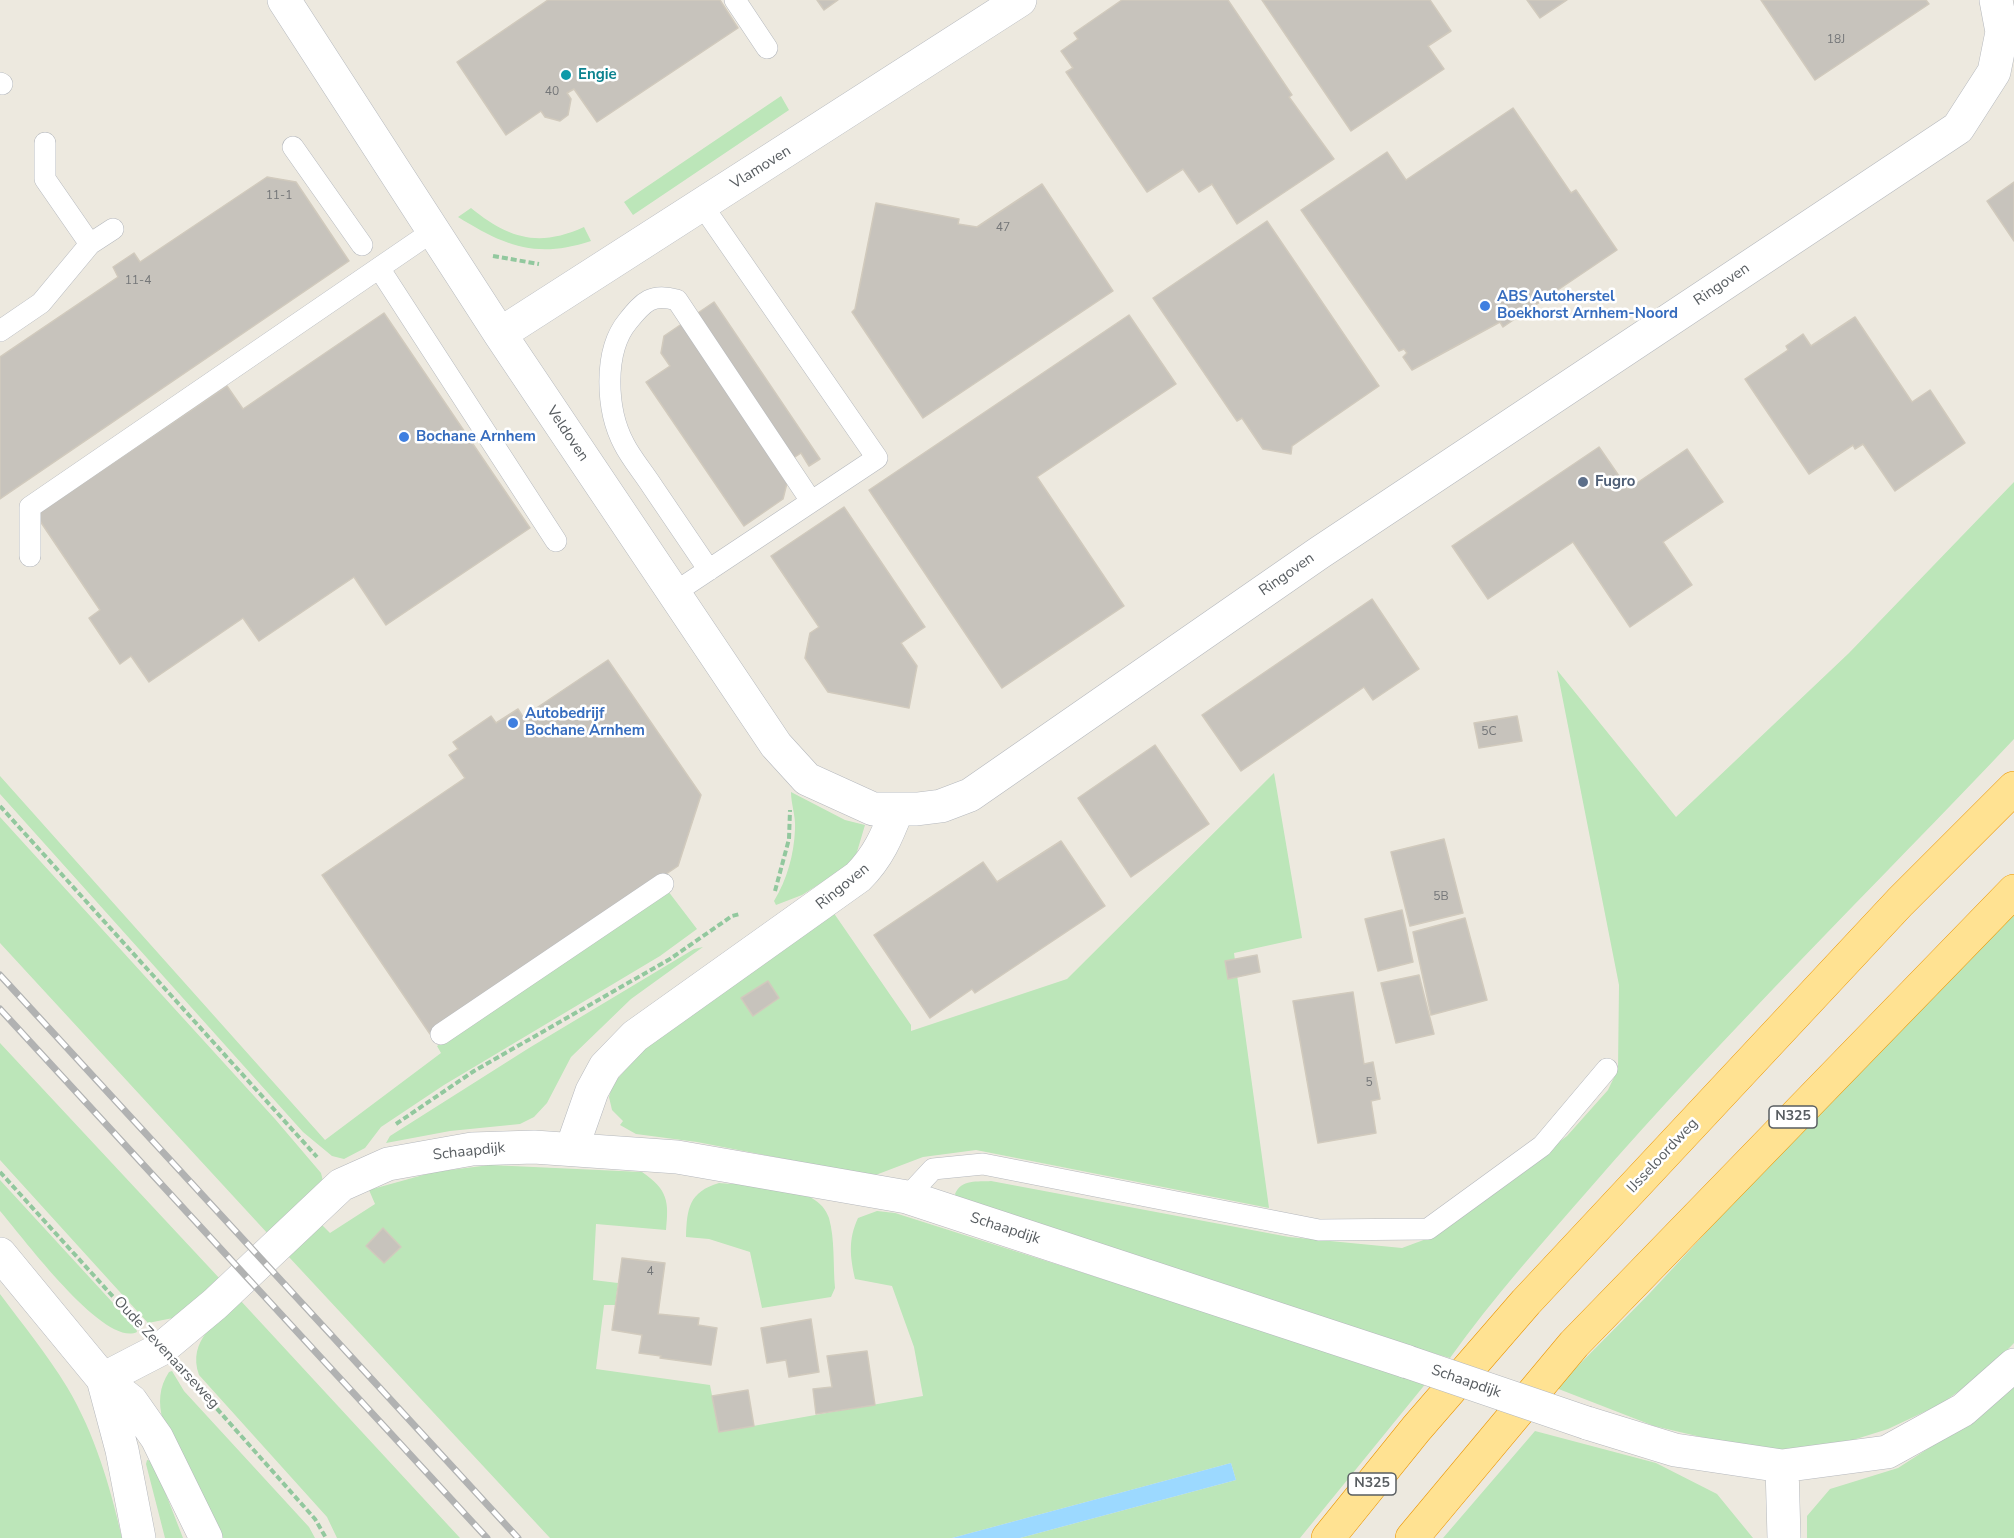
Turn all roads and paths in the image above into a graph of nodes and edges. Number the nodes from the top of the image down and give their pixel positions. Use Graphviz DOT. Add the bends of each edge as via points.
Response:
graph roads {
  1 [pos="284,0"];
  2 [pos="735,0"];
  3 [pos="1020,0"];
  4 [pos="1996,0"];
  5 [pos="766,48"];
  6 [pos="45,143"];
  7 [pos="293,147"];
  8 [pos="702,205"];
  9 [pos="112,229"];
  10 [pos="434,231"];
  11 [pos="90,244"];
  12 [pos="362,245"];
  13 [pos="486,252"];
  14 [pos="542,264"];
  15 [pos="379,268"];
  16 [pos="0,331"];
  17 [pos="500,334"];
  18 [pos="811,501"];
  19 [pos="556,541"];
  20 [pos="30,556"];
  21 [pos="709,570"];
  22 [pos="674,593"];
  23 [pos="2014,788"];
  24 [pos="0,806"];
  25 [pos="897,810"];
  26 [pos="663,884"];
  27 [pos="2014,891"];
  28 [pos="742,914"];
  29 [pos="441,1035"];
  30 [pos="1607,1069"];
  31 [pos="390,1129"];
  32 [pos="572,1148"];
  33 [pos="0,1172"];
  34 [pos="341,1185"];
  35 [pos="907,1197"];
  36 [pos="0,1254"];
  37 [pos="161,1349"];
  38 [pos="2014,1365"];
  39 [pos="103,1379"];
  40 [pos="1782,1466"];
  41 [pos="139,1538"];
  42 [pos="206,1538"];
  43 [pos="326,1538"];
  44 [pos="1328,1538"];
  45 [pos="1412,1538"];
  46 [pos="1784,1538"];
  1 -- 10 [label="street, Veldoven"];
  2 -- 5 [label="lane"];
  3 -- 8 [label="street, Vlamoven"];
  4 -- 25 [label="street, Ringoven" via="2001,32 1994,72 1958,128 1319,553 970,795 941,806"];
  6 -- 11 [label="lane" via="45,179"];
  7 -- 12 [label="lane"];
  8 -- 17 [label="street, Vlamoven"];
  8 -- 18 [label="lane" via="877,458"];
  9 -- 11 [label="lane"];
  10 -- 15 [label="lane"];
  10 -- 17 [label="street, Veldoven"];
  11 -- 16 [label="lane" via="41,303"];
  13 -- 14 [label="path" via="495,257"];
  15 -- 19 [label="lane"];
  15 -- 20 [label="lane" via="30,507"];
  17 -- 22 [label="street, Veldoven"];
  18 -- 21 [label="lane"];
  18 -- 21 [label="lane" via="677,300 651,298 623,327 612,356 608,385 623,442"];
  21 -- 22 [label="lane"];
  22 -- 25 [label="street, Veldoven" via="776,745 807,779 873,809"];
  23 -- 44 [label="highway, IJsseloordweg / N325" via="1900,902 1526,1302"];
  24 -- 34 [label="path"];
  25 -- 32 [label="street, Ringoven" via="873,863 858,877 635,1036 606,1067 592,1091"];
  26 -- 29 [label="lane"];
  27 -- 45 [label="highway, N325" via="1574,1344"];
  28 -- 31 [label="path" via="732,916 670,959 474,1071"];
  30 -- 35 [label="lane" via="1542,1146 1428,1229 1319,1230 983,1164 933,1169"];
  32 -- 34 [label="street, Schaapdijk" via="472,1149 388,1164"];
  32 -- 35 [label="street, Schaapdijk" via="677,1157"];
  33 -- 37 [label="path, Oude Zevenaarseweg"];
  34 -- 37 [label="street, Schaapdijk" via="215,1304"];
  35 -- 40 [label="street, Schaapdijk, bridge" via="1587,1423 1675,1450"];
  36 -- 39 [label="street"];
  37 -- 39 [label="street, Schaapdijk"];
  37 -- 43 [label="path, Oude Zevenaarseweg" via="315,1518"];
  38 -- 40 [label="street, Schaapdijk" via="1963,1410 1887,1452"];
  39 -- 41 [label="street"];
  39 -- 42 [label="street" via="131,1401 157,1438"];
  40 -- 46 [label="street"];
}
